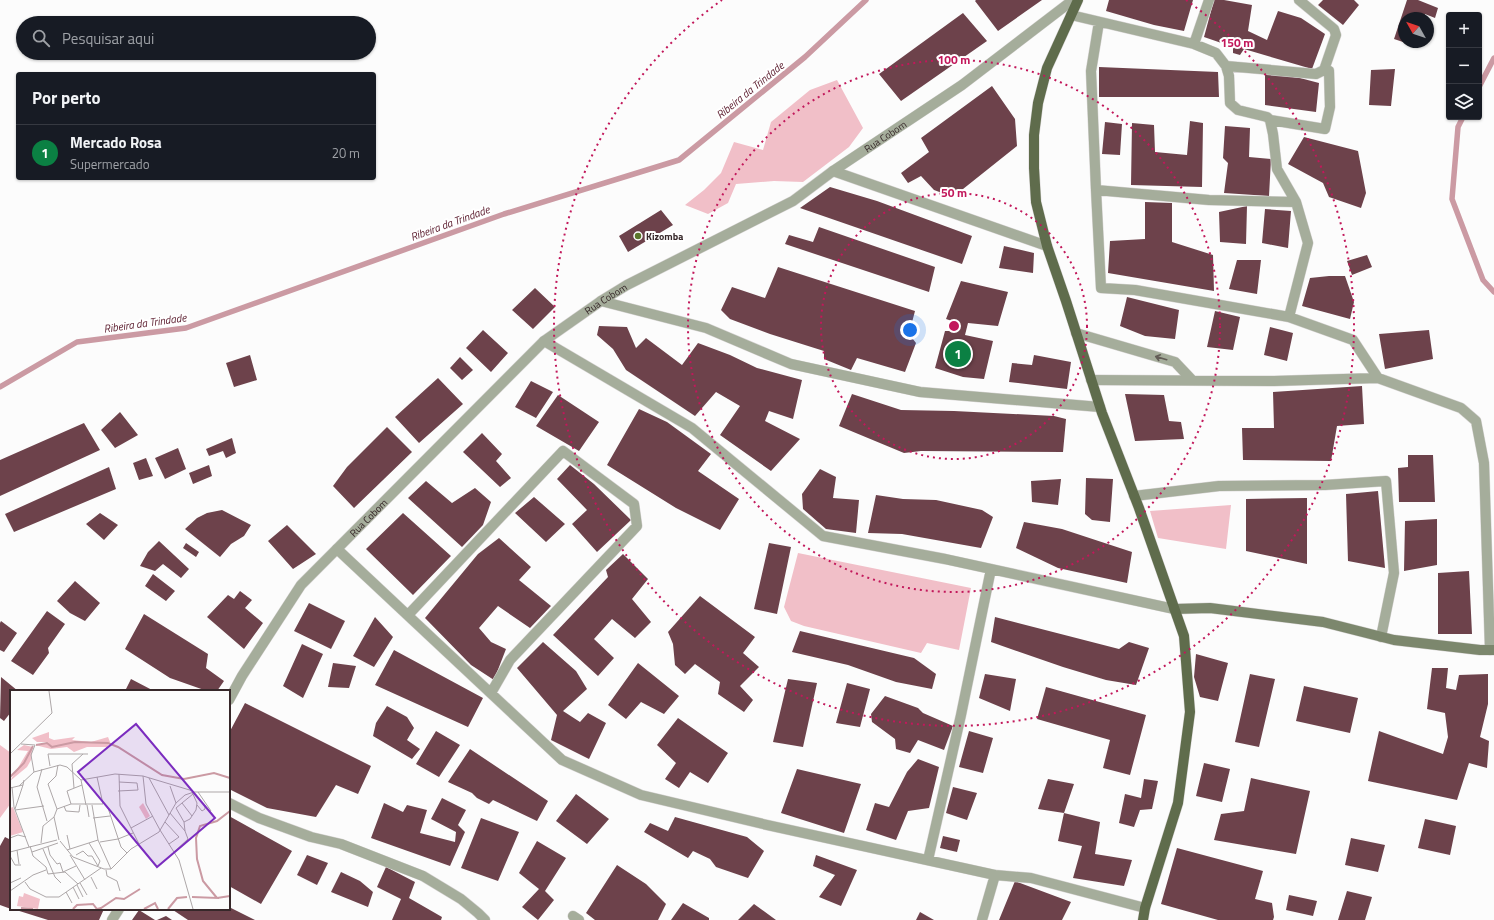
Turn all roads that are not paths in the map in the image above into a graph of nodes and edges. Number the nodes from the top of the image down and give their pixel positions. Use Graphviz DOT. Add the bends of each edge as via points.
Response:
graph roads {
  1 [pos="1073,0"];
  2 [pos="1078,0"];
  3 [pos="1209,0"];
  4 [pos="1300,0"];
  5 [pos="1071,15"];
  6 [pos="1099,22"];
  7 [pos="1194,44"];
  8 [pos="1226,66"];
  9 [pos="1324,70"];
  10 [pos="1270,120"];
  11 [pos="833,172"];
  12 [pos="1096,190"];
  13 [pos="1296,202"];
  14 [pos="1047,246"];
  15 [pos="600,301"];
  16 [pos="1289,317"];
  17 [pos="1076,333"];
  18 [pos="544,341"];
  19 [pos="1378,378"];
  20 [pos="1091,380"];
  21 [pos="1192,380"];
  22 [pos="1100,407"];
  23 [pos="1134,496"];
  24 [pos="337,549"];
  25 [pos="991,570"];
  26 [pos="1174,609"];
  27 [pos="408,615"];
  28 [pos="1381,637"];
  29 [pos="1492,650"];
  30 [pos="491,693"];
  31 [pos="230,698"];
  32 [pos="230,804"];
  33 [pos="928,860"];
  34 [pos="996,875"];
  35 [pos="1145,908"];
  36 [pos="118,910"];
  37 [pos="112,920"];
  38 [pos="485,920"];
  39 [pos="982,920"];
  40 [pos="1143,920"];
  1 -- 11 [label="street, Rua Cobom" via="962,85"];
  2 -- 5 [label="main road"];
  3 -- 7 [label="street"];
  4 -- 9 [label="street" via="1334,29 1336,35"];
  5 -- 6 [label="street"];
  5 -- 14 [label="main road" via="1047,68 1034,135 1036,202"];
  6 -- 7 [label="street"];
  6 -- 12 [label="street" via="1091,71"];
  7 -- 8 [label="street" via="1216,53"];
  8 -- 9 [label="street" via="1316,74"];
  8 -- 10 [label="street" via="1230,103 1238,110"];
  9 -- 10 [label="street" via="1329,71 1330,107 1325,129"];
  10 -- 13 [label="street" via="1277,168"];
  11 -- 14 [label="street"];
  11 -- 15 [label="street, Rua Cobom" via="793,201"];
  12 -- 13 [label="street" via="1208,200"];
  12 -- 16 [label="street" via="1101,288 1135,290"];
  13 -- 16 [label="street" via="1308,243"];
  14 -- 17 [label="main road"];
  15 -- 18 [label="street, Rua Cobom"];
  15 -- 22 [label="street" via="706,328 791,364 920,392"];
  16 -- 19 [label="street" via="1353,340"];
  17 -- 20 [label="main road"];
  21 -- 17 [label="street, one-way" via="1175,362"];
  18 -- 24 [label="street, Rua Cobom"];
  18 -- 25 [label="street" via="692,428 823,536"];
  19 -- 21 [label="street"];
  19 -- 29 [label="street" via="1461,408 1476,421 1484,463"];
  20 -- 21 [label="street"];
  20 -- 22 [label="main road"];
  22 -- 23 [label="main road"];
  23 -- 26 [label="main road"];
  23 -- 28 [label="street" via="1219,486 1325,485 1386,481 1394,574"];
  24 -- 27 [label="street"];
  24 -- 31 [label="street, Rua Cobom" via="301,585"];
  25 -- 26 [label="street"];
  25 -- 33 [label="street"];
  26 -- 28 [label="main road" via="1210,608 1323,622"];
  26 -- 35 [label="main road" via="1184,636 1190,712 1178,804"];
  27 -- 30 [label="street"];
  27 -- 30 [label="street" via="563,451 634,504 637,526 510,660"];
  28 -- 29 [label="main road"];
  30 -- 33 [label="street" via="562,760 641,795"];
  32 -- 38 [label="street" via="258,818 311,837 342,844 423,876 461,899"];
  33 -- 34 [label="street"];
  34 -- 35 [label="street" via="1031,878"];
  34 -- 39 [label="street"];
  35 -- 40 [label="main road"];
  36 -- 37 [label="street"];
}
